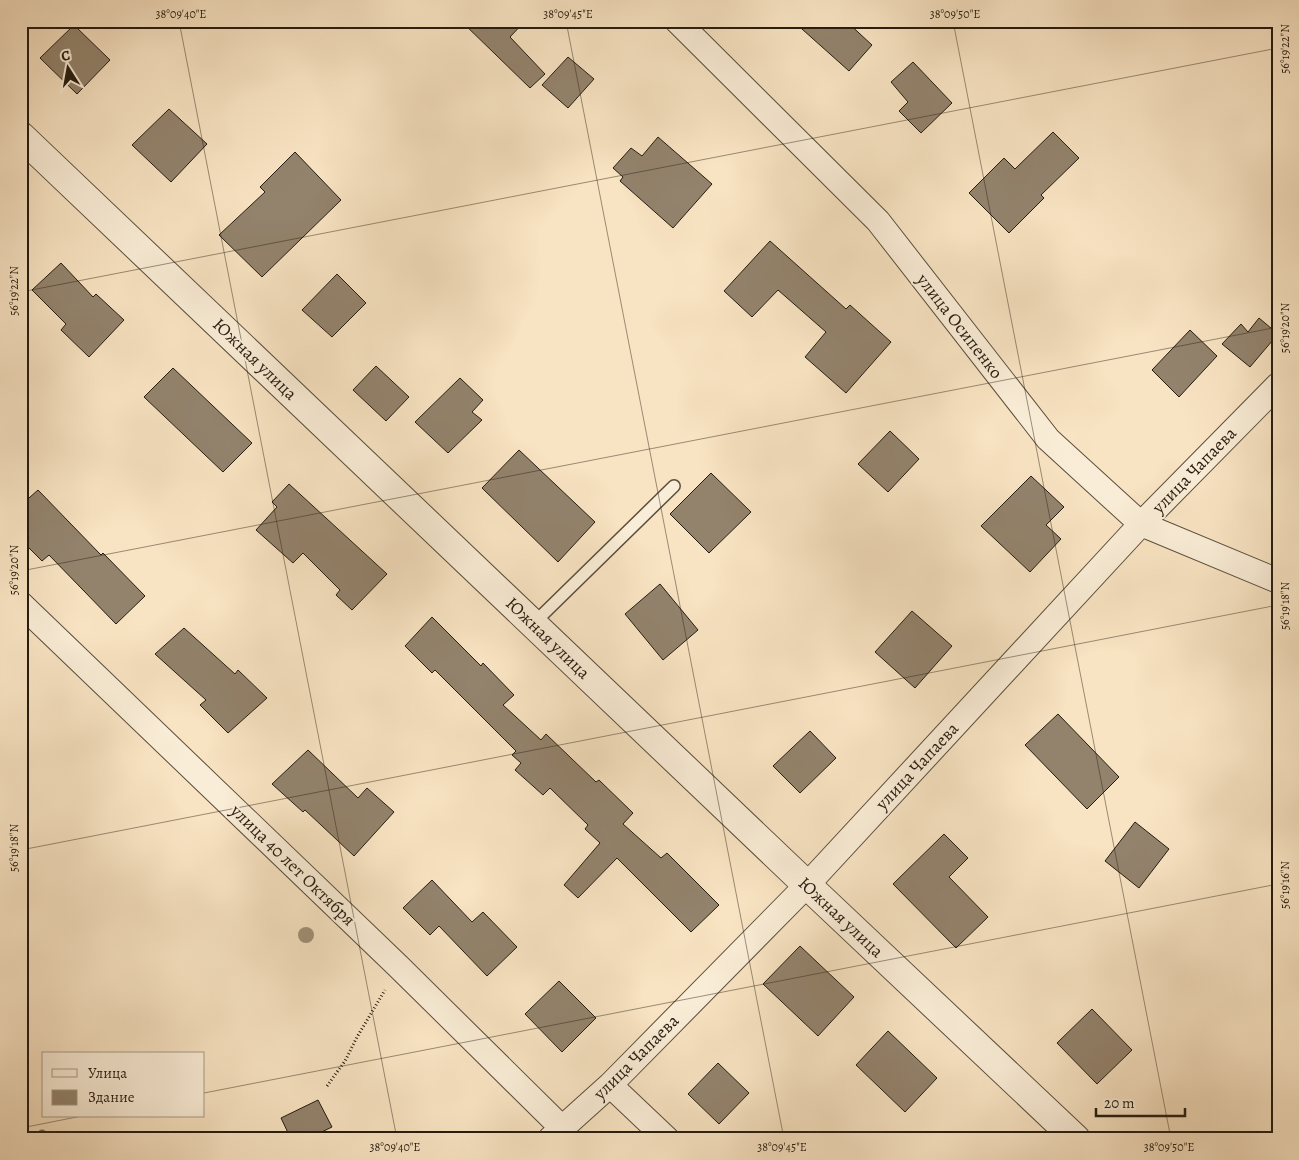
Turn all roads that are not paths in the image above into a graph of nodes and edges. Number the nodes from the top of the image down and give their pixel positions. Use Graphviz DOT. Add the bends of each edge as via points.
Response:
graph roads {
  1 [pos="677,21"];
  2 [pos="21,136"];
  3 [pos="1278,385"];
  4 [pos="674,486"];
  5 [pos="1141,524"];
  6 [pos="1278,581"];
  7 [pos="21,604"];
  8 [pos="534,624"];
  9 [pos="807,885"];
  10 [pos="610,1085"];
  11 [pos="556,1133"];
  12 [pos="667,1139"];
  13 [pos="1076,1139"];
  1 -- 5 [label="street, улица Осипенко" via="878,221 1048,439"];
  2 -- 8 [label="street, Южная улица"];
  3 -- 5 [label="street, улица Чапаева"];
  4 -- 8 [label="lane"];
  5 -- 6 [label="street, улица Осипенко"];
  5 -- 9 [label="street, улица Чапаева"];
  7 -- 11 [label="street, улица 40 лет Октября" via="398,966"];
  8 -- 9 [label="street, Южная улица"];
  9 -- 10 [label="street, улица Чапаева"];
  9 -- 13 [label="street, Южная улица"];
  10 -- 11 [label="street, улица Чапаева"];
  10 -- 12 [label="street"];
}
